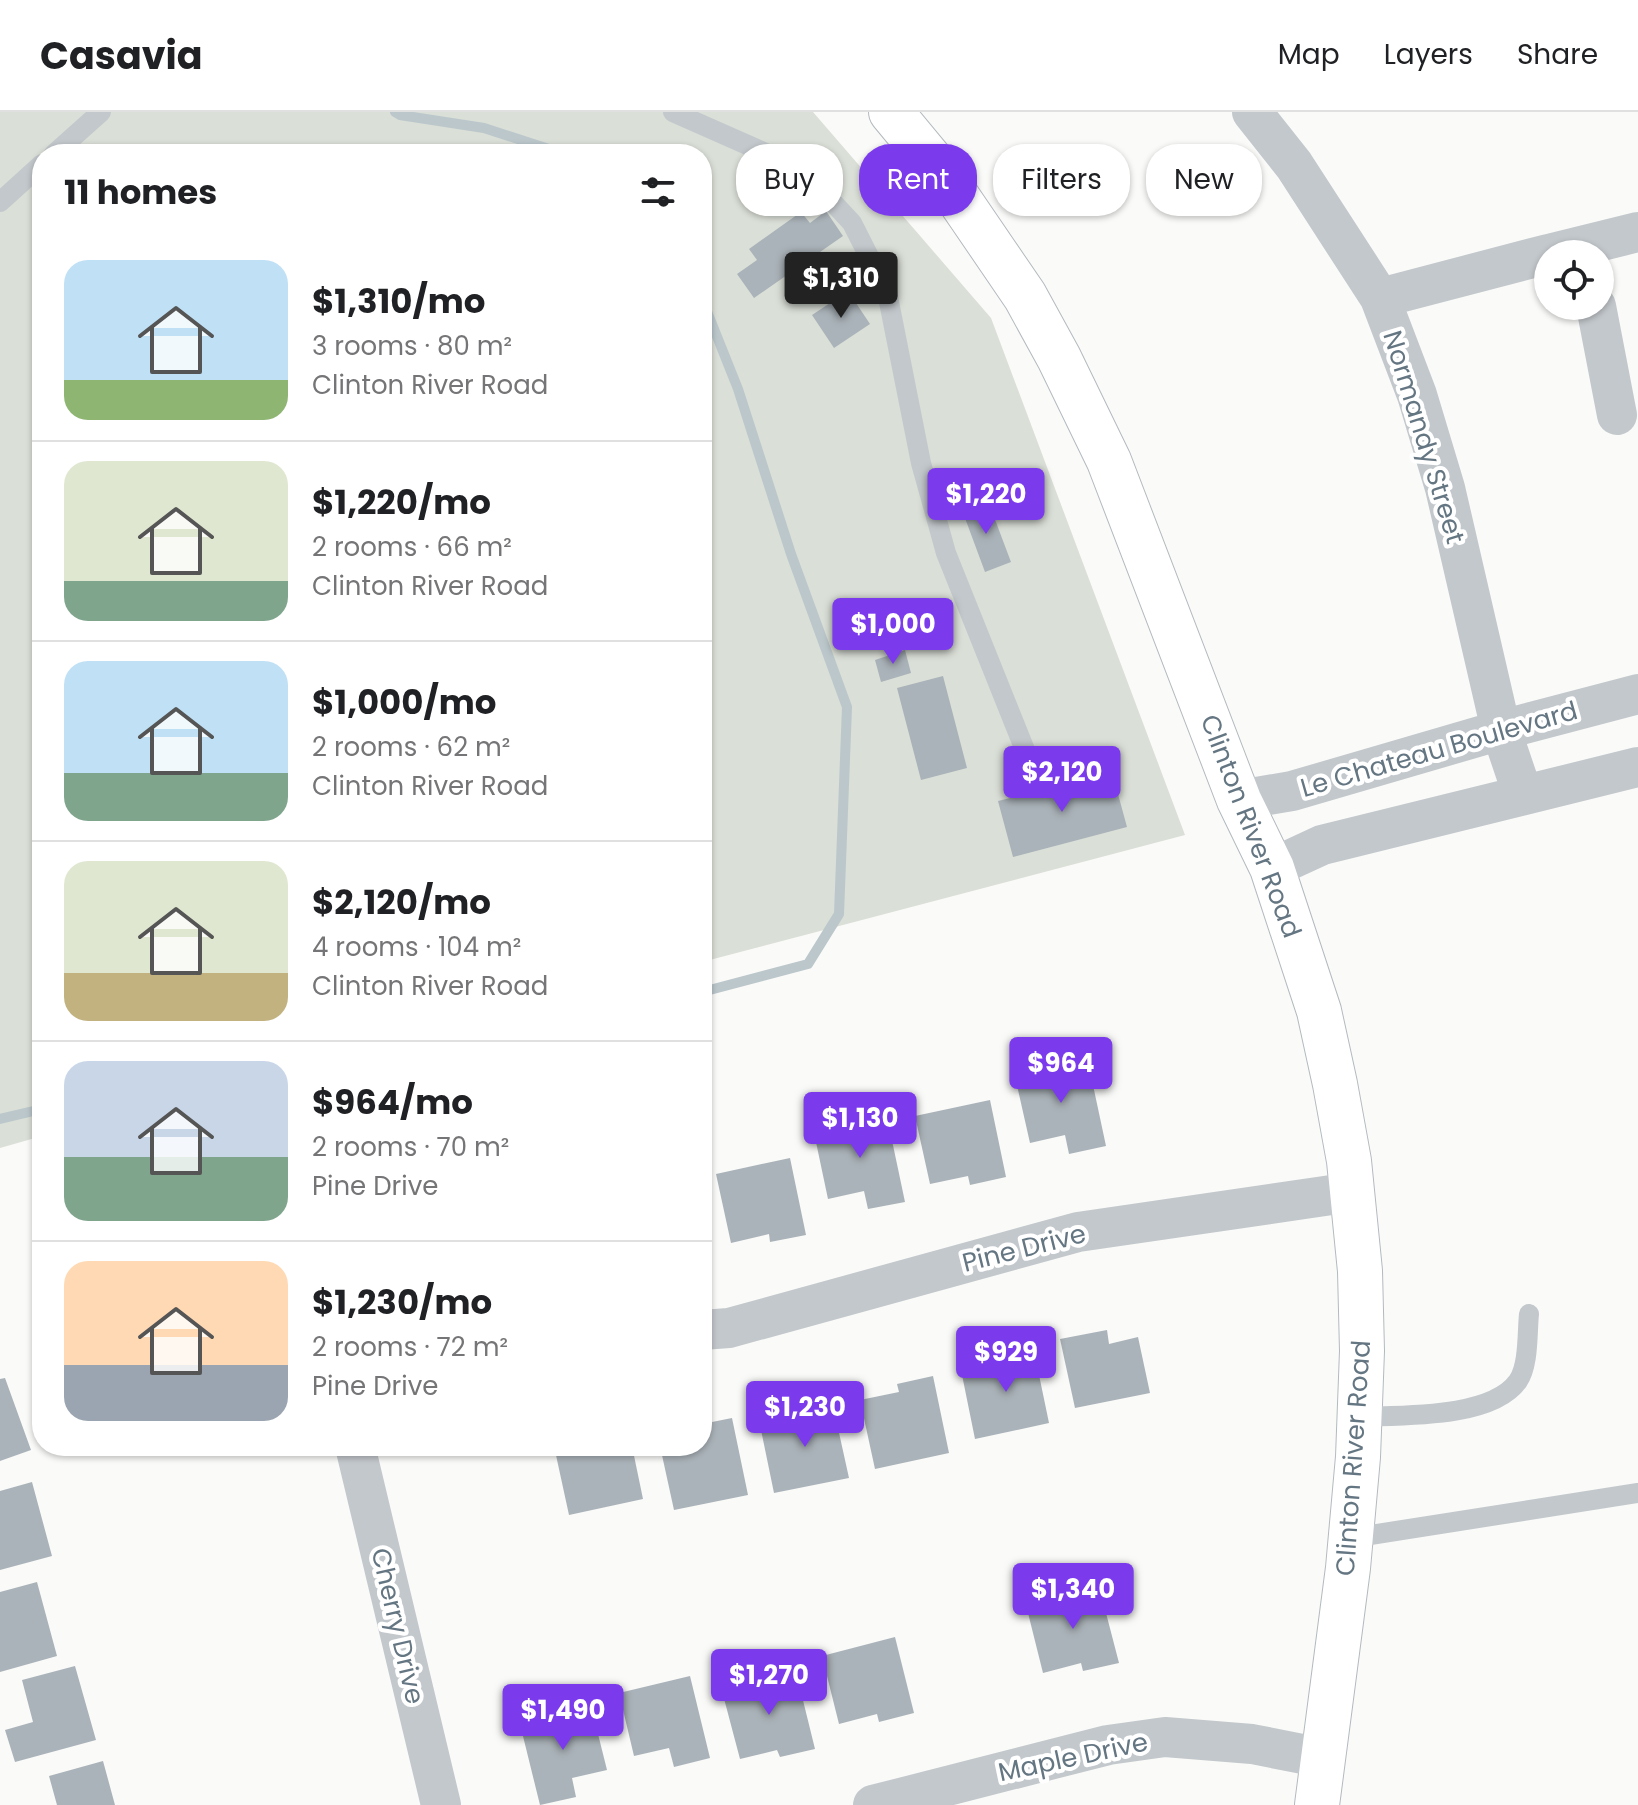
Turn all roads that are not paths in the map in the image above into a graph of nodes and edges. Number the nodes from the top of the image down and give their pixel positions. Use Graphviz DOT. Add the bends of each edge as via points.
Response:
graph roads {
  1 [pos="101,112"];
  2 [pos="891,112"];
  3 [pos="1252,112"];
  4 [pos="679,113"];
  5 [pos="65,144"];
  6 [pos="32,173"];
  7 [pos="0,202"];
  8 [pos="1638,232"];
  9 [pos="1610,240"];
  10 [pos="1534,260"];
  11 [pos="1380,298"];
  12 [pos="1599,320"];
  13 [pos="1617,415"];
  14 [pos="1638,694"];
  15 [pos="1501,730"];
  16 [pos="1031,765"];
  17 [pos="1638,767"];
  18 [pos="1523,795"];
  19 [pos="1239,800"];
  20 [pos="1272,868"];
  21 [pos="1352,1192"];
  22 [pos="1529,1314"];
  23 [pos="712,1329"];
  24 [pos="1358,1417"];
  25 [pos="357,1456"];
  26 [pos="1638,1493"];
  27 [pos="1351,1538"];
  28 [pos="1323,1758"];
  29 [pos="441,1805"];
  30 [pos="873,1805"];
  31 [pos="1317,1805"];
  1 -- 5 [label="lane"];
  2 -- 19 [label="street, Clinton River Road" via="990,242 1059,358 1109,461"];
  3 -- 11 [label="street, Normandy Street" via="1294,165"];
  4 -- 16 [label="lane" via="802,169 852,223 887,292 921,463 946,553"];
  6 -- 7 [label="lane"];
  8 -- 9 [label="street"];
  10 -- 11 [label="street"];
  11 -- 15 [label="street, Normandy Street" via="1445,488"];
  12 -- 13 [label="street"];
  14 -- 15 [label="street, Le Chateau Boulevard"];
  15 -- 18 [label="street, Normandy Street"];
  15 -- 19 [label="street, Le Chateau Boulevard" via="1292,791"];
  17 -- 18 [label="street"];
  18 -- 20 [label="street" via="1322,845"];
  19 -- 20 [label="street, Clinton River Road"];
  20 -- 21 [label="street, Clinton River Road" via="1319,1011"];
  21 -- 23 [label="street, Pine Drive" via="1078,1232"];
  21 -- 24 [label="street, Clinton River Road" via="1360,1271"];
  22 -- 24 [label="lane" via="1518,1381 1497,1398 1454,1412"];
  24 -- 27 [label="street, Clinton River Road"];
  25 -- 29 [label="street, Cherry Drive"];
  26 -- 27 [label="lane"];
  27 -- 28 [label="street, Clinton River Road"];
  28 -- 30 [label="street, Maple Drive" via="1252,1744 1165,1737 1108,1745"];
  28 -- 31 [label="street, Clinton River Road"];
}
